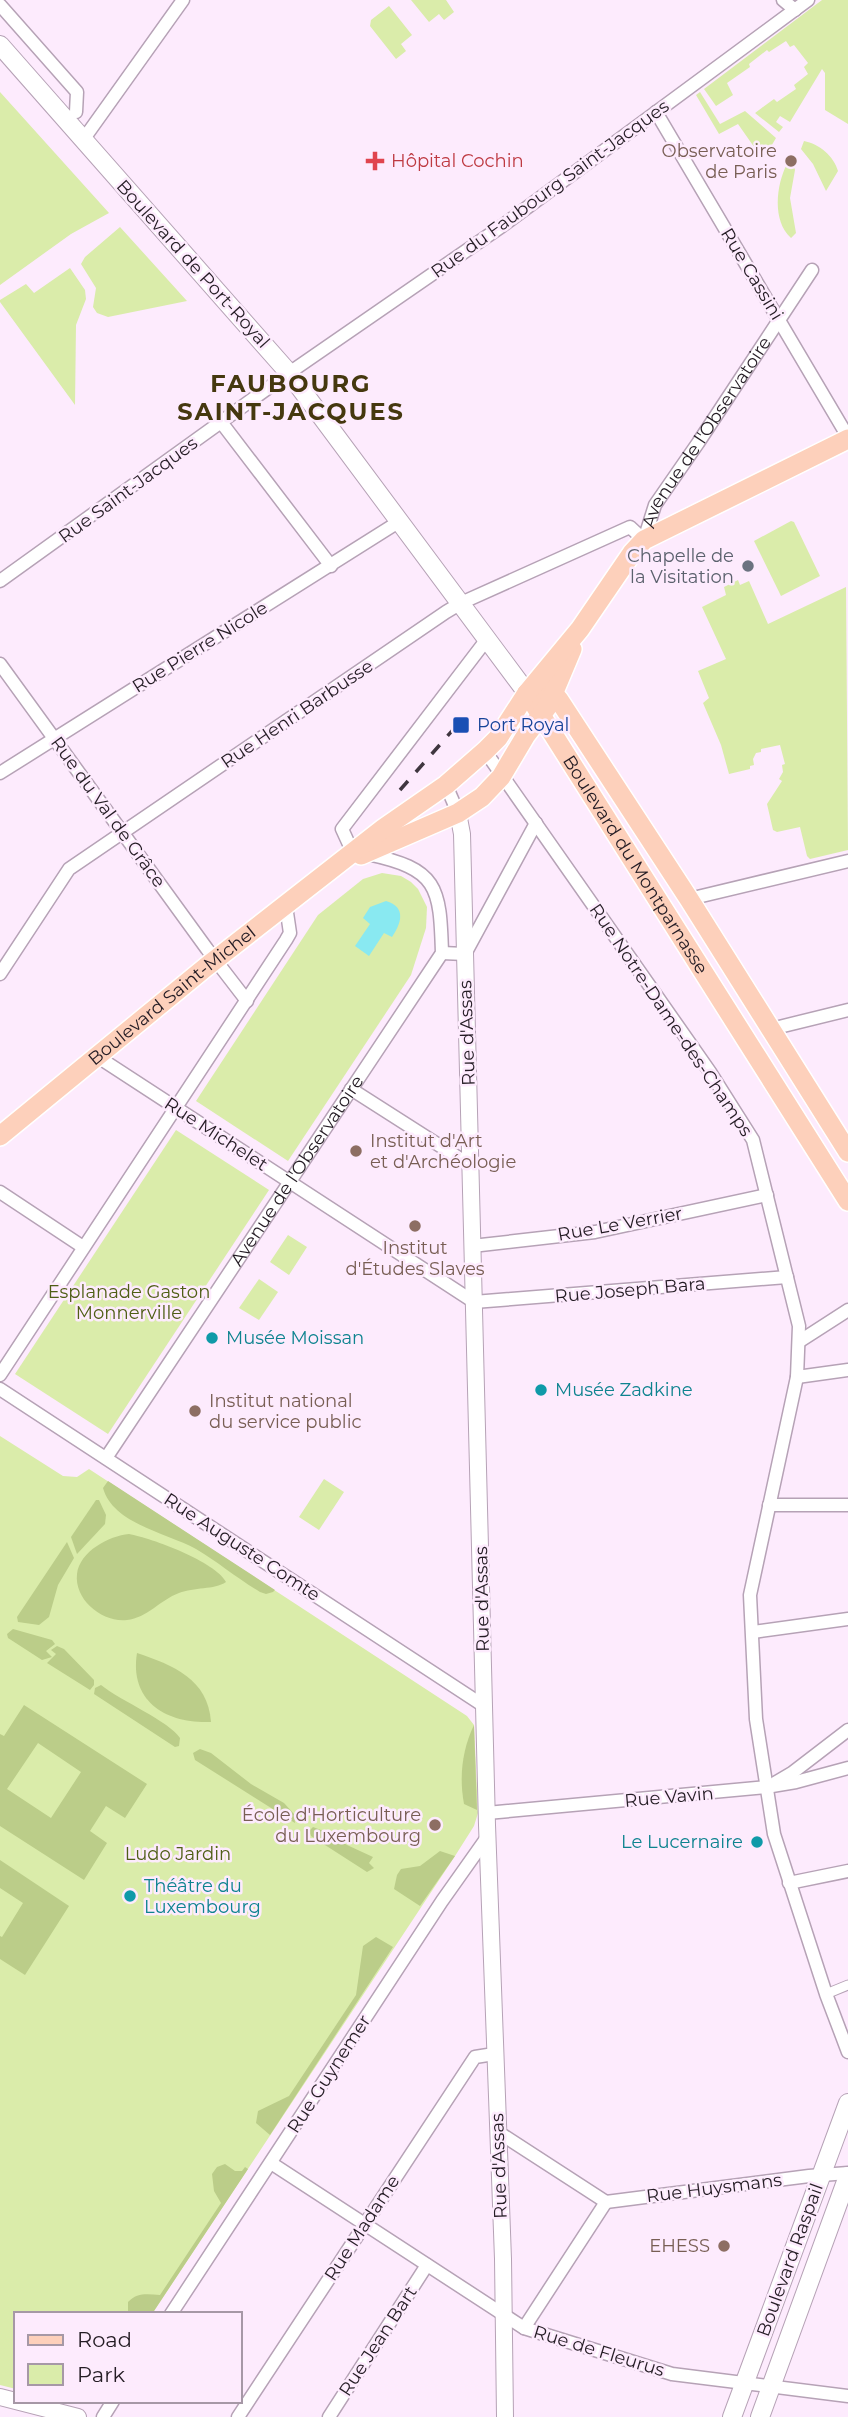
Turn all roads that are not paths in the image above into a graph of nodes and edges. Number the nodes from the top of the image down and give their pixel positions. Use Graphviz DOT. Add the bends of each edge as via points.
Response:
graph roads {
  1 [pos="183,0"];
  2 [pos="783,0"];
  3 [pos="808,0"];
  4 [pos="0,5"];
  5 [pos="794,10"];
  6 [pos="0,45"];
  7 [pos="76,112"];
  8 [pos="656,112"];
  9 [pos="83,140"];
  10 [pos="812,270"];
  11 [pos="780,320"];
  12 [pos="289,373"];
  13 [pos="221,422"];
  14 [pos="848,438"];
  15 [pos="400,521"];
  16 [pos="644,540"];
  17 [pos="331,565"];
  18 [pos="0,581"];
  19 [pos="461,603"];
  20 [pos="580,629"];
  21 [pos="487,639"];
  22 [pos="0,664"];
  23 [pos="527,693"];
  24 [pos="554,693"];
  25 [pos="541,716"];
  26 [pos="54,739"];
  27 [pos="485,751"];
  28 [pos="0,773"];
  29 [pos="501,777"];
  30 [pos="446,785"];
  31 [pos="458,813"];
  32 [pos="536,823"];
  33 [pos="122,832"];
  34 [pos="356,855"];
  35 [pos="848,861"];
  36 [pos="689,899"];
  37 [pos="286,906"];
  38 [pos="442,953"];
  39 [pos="465,954"];
  40 [pos="215,960"];
  41 [pos="0,974"];
  42 [pos="247,1001"];
  43 [pos="848,1010"];
  44 [pos="771,1029"];
  45 [pos="98,1057"];
  46 [pos="351,1089"];
  47 [pos="176,1108"];
  48 [pos="0,1136"];
  49 [pos="848,1152"];
  50 [pos="470,1165"];
  51 [pos="290,1182"];
  52 [pos="0,1192"];
  53 [pos="767,1195"];
  54 [pos="848,1201"];
  55 [pos="472,1246"];
  56 [pos="83,1247"];
  57 [pos="787,1277"];
  58 [pos="474,1302"];
  59 [pos="848,1310"];
  60 [pos="800,1341"];
  61 [pos="848,1370"];
  62 [pos="0,1375"];
  63 [pos="797,1377"];
  64 [pos="0,1389"];
  65 [pos="106,1458"];
  66 [pos="769,1505"];
  67 [pos="848,1505"];
  68 [pos="848,1619"];
  69 [pos="753,1632"];
  70 [pos="484,1706"];
  71 [pos="848,1730"];
  72 [pos="848,1768"];
  73 [pos="766,1787"];
  74 [pos="487,1813"];
  75 [pos="488,1836"];
  76 [pos="848,1871"];
  77 [pos="789,1883"];
  78 [pos="848,1985"];
  79 [pos="826,1994"];
  80 [pos="848,2052"];
  81 [pos="494,2054"];
  82 [pos="848,2103"];
  83 [pos="498,2132"];
  84 [pos="271,2163"];
  85 [pos="821,2175"];
  86 [pos="848,2175"];
  87 [pos="606,2202"];
  88 [pos="364,2224"];
  89 [pos="427,2265"];
  90 [pos="172,2312"];
  91 [pos="504,2315"];
  92 [pos="524,2328"];
  93 [pos="744,2385"];
  94 [pos="771,2387"];
  95 [pos="848,2396"];
  96 [pos="20,2403"];
  97 [pos="76,2417"];
  98 [pos="238,2417"];
  99 [pos="329,2417"];
  100 [pos="505,2417"];
  101 [pos="732,2417"];
  102 [pos="760,2417"];
  1 -- 9 [label="street"];
  2 -- 5 [label="street"];
  3 -- 5 [label="street, Rue du Faubourg Saint-Jacques"];
  4 -- 7 [label="street" via="76,92"];
  5 -- 8 [label="street, Rue du Faubourg Saint-Jacques"];
  6 -- 9 [label="main road, Boulevard de Port-Royal"];
  8 -- 11 [label="street, Rue Cassini"];
  8 -- 12 [label="street, Rue du Faubourg Saint-Jacques" via="459,257"];
  9 -- 12 [label="main road, Boulevard de Port-Royal"];
  10 -- 11 [label="street, Avenue de l'Observatoire"];
  11 -- 14 [label="street, Rue Cassini"];
  11 -- 16 [label="street, Avenue de l'Observatoire" via="654,505"];
  12 -- 13 [label="street, Rue Saint-Jacques"];
  12 -- 15 [label="main road, Boulevard de Port-Royal"];
  13 -- 17 [label="street"];
  13 -- 18 [label="street, Rue Saint-Jacques"];
  14 -- 16 [label="main road"];
  15 -- 17 [label="street, Rue Pierre Nicole"];
  15 -- 19 [label="main road, Boulevard de Port-Royal"];
  16 -- 19 [label="street, Rue Henri Barbusse" via="630,527"];
  16 -- 20 [label="main road, Avenue de l'Observatoire"];
  17 -- 26 [label="street, Rue Pierre Nicole"];
  19 -- 21 [label="main road, Boulevard de Port-Royal"];
  19 -- 33 [label="street, Rue Henri Barbusse"];
  20 -- 23 [label="main road, Avenue de l'Observatoire"];
  20 -- 24 [label="main road, Avenue de l'Observatoire"];
  21 -- 23 [label="main road, Boulevard de Port-Royal"];
  21 -- 34 [label="street" via="342,830"];
  22 -- 26 [label="street, Rue du Val de Grâce"];
  23 -- 24 [label="main road" via="540,687"];
  23 -- 25 [label="main road, Boulevard du Montparnasse"];
  23 -- 27 [label="main road, Avenue de l'Observatoire"];
  24 -- 25 [label="main road, Avenue de l'Observatoire"];
  24 -- 36 [label="main road, Boulevard du Montparnasse"];
  25 -- 29 [label="main road, Avenue de l'Observatoire"];
  25 -- 54 [label="main road, Boulevard du Montparnasse"];
  26 -- 28 [label="street, Rue Pierre Nicole"];
  26 -- 33 [label="street, Rue du Val de Grâce"];
  27 -- 29 [label="street, Rue Notre-Dame-des-Champs"];
  27 -- 30 [label="main road, Avenue de l'Observatoire"];
  29 -- 31 [label="main road, Avenue de l'Observatoire"];
  29 -- 32 [label="street, Rue Notre-Dame-des-Champs"];
  30 -- 31 [label="street, Rue d'Assas"];
  30 -- 34 [label="main road, Avenue de l'Observatoire"];
  31 -- 34 [label="main road, Avenue de l'Observatoire"];
  31 -- 39 [label="street, Rue d'Assas"];
  32 -- 39 [label="street"];
  32 -- 53 [label="street, Rue Notre-Dame-des-Champs" via="753,1140"];
  33 -- 40 [label="street, Rue du Val de Grâce"];
  33 -- 41 [label="street, Rue Henri Barbusse" via="69,869"];
  34 -- 37 [label="main road, Boulevard Saint-Michel"];
  34 -- 38 [label="street" via="404,863 425,877 441,907"];
  35 -- 36 [label="street"];
  36 -- 44 [label="main road, Boulevard du Montparnasse"];
  37 -- 40 [label="main road, Boulevard Saint-Michel"];
  37 -- 42 [label="street" via="290,933"];
  38 -- 39 [label="street"];
  38 -- 46 [label="street, Avenue de l'Observatoire"];
  39 -- 50 [label="street, Rue d'Assas"];
  40 -- 42 [label="street, Rue du Val de Grâce"];
  40 -- 45 [label="main road, Boulevard Saint-Michel"];
  42 -- 47 [label="street"];
  43 -- 44 [label="street"];
  44 -- 49 [label="main road, Boulevard du Montparnasse"];
  45 -- 47 [label="street, Rue Michelet"];
  45 -- 48 [label="main road, Boulevard Saint-Michel"];
  46 -- 50 [label="street"];
  46 -- 51 [label="street, Avenue de l'Observatoire"];
  47 -- 51 [label="street, Rue Michelet"];
  47 -- 56 [label="street"];
  50 -- 55 [label="street, Rue d'Assas"];
  51 -- 58 [label="street, Rue Michelet"];
  51 -- 65 [label="street, Avenue de l'Observatoire"];
  52 -- 56 [label="street"];
  53 -- 55 [label="street, Rue Le Verrier" via="595,1232"];
  53 -- 57 [label="street, Rue Notre-Dame-des-Champs"];
  55 -- 58 [label="street, Rue d'Assas"];
  56 -- 62 [label="street"];
  57 -- 58 [label="street, Rue Joseph Bara"];
  57 -- 60 [label="street, Rue Notre-Dame-des-Champs"];
  58 -- 70 [label="street, Rue d'Assas"];
  59 -- 60 [label="street"];
  60 -- 63 [label="street, Rue Notre-Dame-des-Champs"];
  61 -- 63 [label="street"];
  63 -- 66 [label="street, Rue Notre-Dame-des-Champs"];
  64 -- 65 [label="street, Rue Auguste Comte"];
  65 -- 70 [label="street, Rue Auguste Comte"];
  66 -- 67 [label="street"];
  66 -- 69 [label="street, Rue Notre-Dame-des-Champs" via="750,1595"];
  68 -- 69 [label="street"];
  69 -- 73 [label="street, Rue Notre-Dame-des-Champs" via="756,1719"];
  70 -- 74 [label="street, Rue d'Assas"];
  71 -- 73 [label="street"];
  72 -- 73 [label="street, Rue Vavin"];
  73 -- 74 [label="street, Rue Vavin"];
  73 -- 77 [label="street, Rue Notre-Dame-des-Champs"];
  74 -- 75 [label="street, Rue d'Assas"];
  75 -- 81 [label="street, Rue d'Assas"];
  75 -- 84 [label="street, Rue Guynemer"];
  76 -- 77 [label="street"];
  77 -- 79 [label="street, Rue Notre-Dame-des-Champs"];
  78 -- 79 [label="street"];
  79 -- 80 [label="street, Rue Notre-Dame-des-Champs"];
  81 -- 83 [label="street, Rue d'Assas"];
  81 -- 88 [label="street, Rue Madame" via="475,2057"];
  82 -- 85 [label="main road, Boulevard Raspail"];
  83 -- 87 [label="street"];
  83 -- 91 [label="street, Rue d'Assas"];
  84 -- 88 [label="street, Rue de Fleurus"];
  84 -- 90 [label="street, Rue Guynemer"];
  85 -- 86 [label="street, Rue Huysmans"];
  85 -- 87 [label="street, Rue Huysmans"];
  85 -- 93 [label="main road, Boulevard Raspail"];
  86 -- 94 [label="main road, Boulevard Raspail"];
  87 -- 92 [label="street"];
  88 -- 89 [label="street, Rue de Fleurus"];
  88 -- 98 [label="street, Rue Madame"];
  89 -- 91 [label="street, Rue de Fleurus"];
  89 -- 99 [label="street, Rue Jean Bart"];
  91 -- 92 [label="street, Rue de Fleurus"];
  91 -- 100 [label="street, Rue d'Assas"];
  92 -- 93 [label="street, Rue de Fleurus" via="672,2374"];
  93 -- 94 [label="street, Rue de Fleurus"];
  93 -- 101 [label="main road, Boulevard Raspail"];
  94 -- 95 [label="street, Rue de Fleurus"];
  94 -- 102 [label="main road, Boulevard Raspail"];
  96 -- 97 [label="street"];
}
